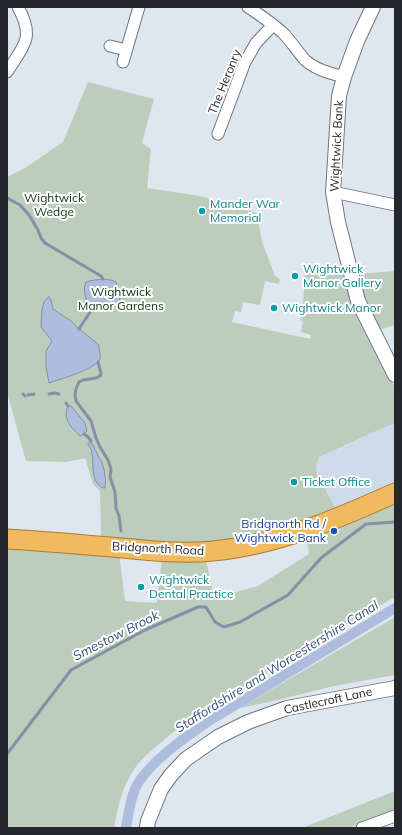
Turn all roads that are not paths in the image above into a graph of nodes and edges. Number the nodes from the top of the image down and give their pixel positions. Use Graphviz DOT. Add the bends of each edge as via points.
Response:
graph roads {
  1 [pos="18,7"];
  2 [pos="139,7"];
  3 [pos="249,7"];
  4 [pos="373,7"];
  5 [pos="273,24"];
  6 [pos="110,46"];
  7 [pos="126,50"];
  8 [pos="123,62"];
  9 [pos="7,72"];
  10 [pos="344,77"];
  11 [pos="218,134"];
  12 [pos="333,192"];
  13 [pos="395,205"];
  14 [pos="395,375"];
  15 [pos="395,493"];
  16 [pos="7,538"];
  17 [pos="395,688"];
  18 [pos="395,816"];
  19 [pos="147,828"];
  20 [pos="362,828"];
  1 -- 9 [label="street" via="24,20 26,38"];
  2 -- 7 [label="street"];
  3 -- 5 [label="street"];
  4 -- 10 [label="street, Wightwick Bank"];
  5 -- 10 [label="street" via="305,60 327,73"];
  5 -- 11 [label="street, The Heronry" via="256,43 245,62"];
  6 -- 7 [label="street"];
  7 -- 8 [label="street"];
  10 -- 12 [label="street, Wightwick Bank" via="339,96"];
  12 -- 13 [label="street"];
  12 -- 14 [label="street, Wightwick Bank" via="358,301"];
  15 -- 16 [label="highway, Bridgnorth Road" via="356,511 279,538 212,551 174,552"];
  17 -- 19 [label="street, Castlecroft Lane" via="287,708 248,722 218,737 186,759 171,775 161,789"];
  18 -- 20 [label="street"];
}
